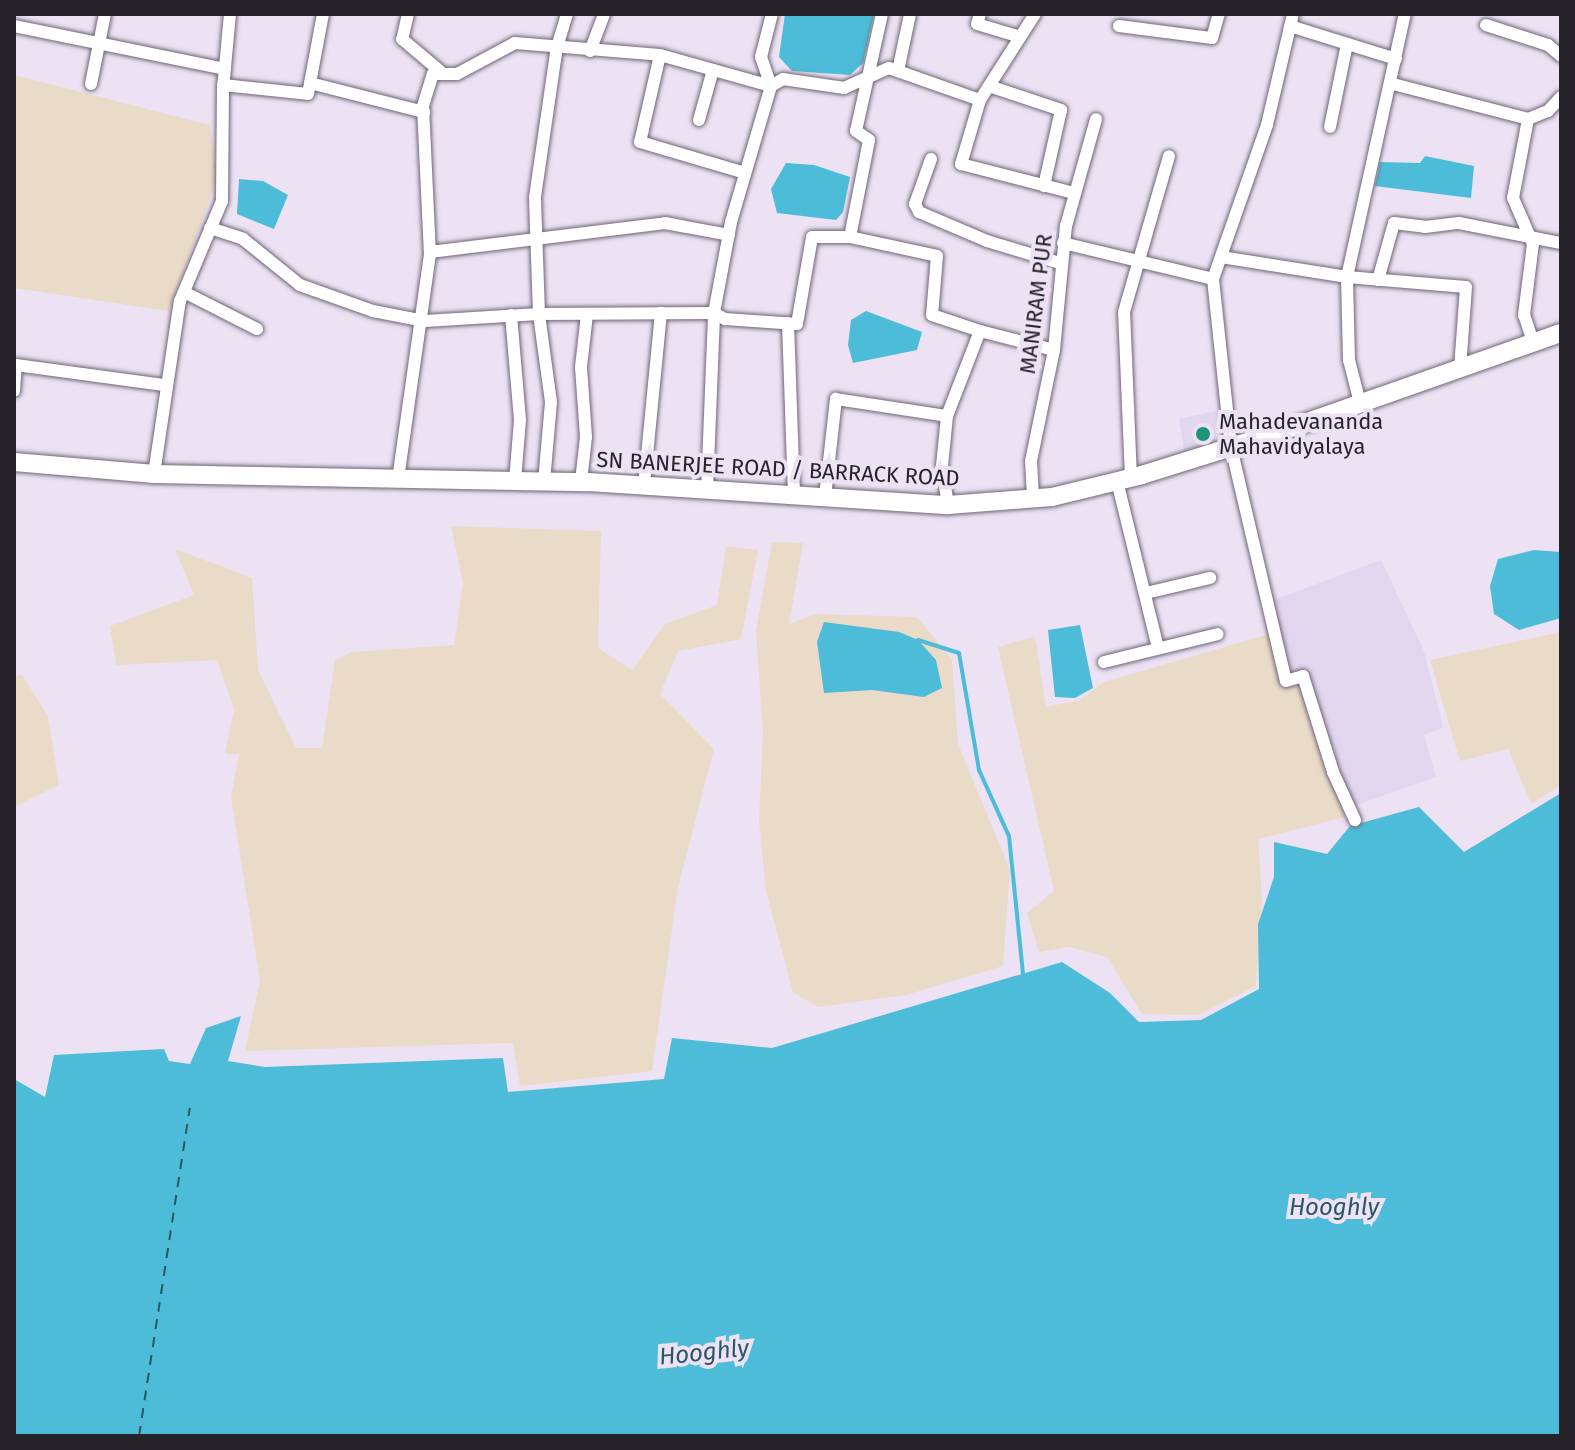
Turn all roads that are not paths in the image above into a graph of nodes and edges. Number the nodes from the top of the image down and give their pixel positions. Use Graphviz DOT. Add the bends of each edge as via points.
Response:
graph roads {
  1 [pos="27,14"];
  2 [pos="105,14"];
  3 [pos="230,14"];
  4 [pos="323,14"];
  5 [pos="408,14"];
  6 [pos="567,14"];
  7 [pos="604,14"];
  8 [pos="772,14"];
  9 [pos="882,14"];
  10 [pos="910,14"];
  11 [pos="980,14"];
  12 [pos="1035,14"];
  13 [pos="1219,14"];
  14 [pos="1405,14"];
  15 [pos="1292,20"];
  16 [pos="1486,25"];
  17 [pos="1119,26"];
  18 [pos="20,27"];
  19 [pos="1017,36"];
  20 [pos="1347,44"];
  21 [pos="101,45"];
  22 [pos="557,47"];
  23 [pos="590,51"];
  24 [pos="660,55"];
  25 [pos="1561,56"];
  26 [pos="1396,59"];
  27 [pos="225,69"];
  28 [pos="713,70"];
  29 [pos="898,71"];
  30 [pos="441,72"];
  31 [pos="869,79"];
  32 [pos="310,83"];
  33 [pos="91,84"];
  34 [pos="1393,84"];
  35 [pos="223,85"];
  36 [pos="771,86"];
  37 [pos="989,86"];
  38 [pos="1561,97"];
  39 [pos="980,100"];
  40 [pos="1556,108"];
  41 [pos="424,112"];
  42 [pos="1096,119"];
  43 [pos="1528,119"];
  44 [pos="699,120"];
  45 [pos="1330,127"];
  46 [pos="1169,156"];
  47 [pos="931,159"];
  48 [pos="745,173"];
  49 [pos="1044,186"];
  50 [pos="1074,193"];
  51 [pos="210,228"];
  52 [pos="729,235"];
  53 [pos="1529,235"];
  54 [pos="850,237"];
  55 [pos="534,240"];
  56 [pos="1063,243"];
  57 [pos="1561,243"];
  58 [pos="430,252"];
  59 [pos="1221,257"];
  60 [pos="1060,263"];
  61 [pos="1139,264"];
  62 [pos="1347,277"];
  63 [pos="1213,279"];
  64 [pos="1378,280"];
  65 [pos="184,292"];
  66 [pos="661,313"];
  67 [pos="714,313"];
  68 [pos="539,314"];
  69 [pos="587,314"];
  70 [pos="511,315"];
  71 [pos="425,321"];
  72 [pos="788,323"];
  73 [pos="257,329"];
  74 [pos="980,331"];
  75 [pos="1561,333"];
  76 [pos="1533,342"];
  77 [pos="1054,350"];
  78 [pos="1460,368"];
  79 [pos="164,385"];
  80 [pos="14,391"];
  81 [pos="1360,403"];
  82 [pos="947,416"];
  83 [pos="1231,447"];
  84 [pos="14,462"];
  85 [pos="154,474"];
  86 [pos="398,479"];
  87 [pos="1124,480"];
  88 [pos="515,481"];
  89 [pos="544,482"];
  90 [pos="581,482"];
  91 [pos="644,486"];
  92 [pos="707,490"];
  93 [pos="794,495"];
  94 [pos="825,497"];
  95 [pos="1033,498"];
  96 [pos="948,505"];
  97 [pos="1210,578"];
  98 [pos="1146,593"];
  99 [pos="1218,634"];
  100 [pos="1158,648"];
  101 [pos="1104,662"];
  102 [pos="1355,820"];
  1 -- 18 [label="street"];
  2 -- 21 [label="street"];
  3 -- 27 [label="street"];
  4 -- 32 [label="street"];
  5 -- 30 [label="street" via="402,39"];
  6 -- 22 [label="street"];
  7 -- 23 [label="street"];
  8 -- 36 [label="street" via="761,57"];
  9 -- 31 [label="street"];
  10 -- 29 [label="street"];
  11 -- 19 [label="street" via="977,24"];
  12 -- 19 [label="street"];
  13 -- 17 [label="street" via="1212,38"];
  14 -- 26 [label="street"];
  15 -- 20 [label="street"];
  15 -- 59 [label="street" via="1267,125"];
  16 -- 25 [label="street" via="1548,45"];
  18 -- 21 [label="street"];
  19 -- 37 [label="street"];
  20 -- 26 [label="street"];
  20 -- 45 [label="street"];
  21 -- 27 [label="street" via="191,58"];
  21 -- 33 [label="street"];
  22 -- 23 [label="street"];
  22 -- 30 [label="street" via="515,43 457,74"];
  22 -- 55 [label="street"];
  23 -- 24 [label="street"];
  24 -- 28 [label="street"];
  24 -- 48 [label="street" via="640,142"];
  26 -- 34 [label="street"];
  27 -- 35 [label="street"];
  28 -- 36 [label="street"];
  28 -- 44 [label="street"];
  29 -- 31 [label="street" via="889,68"];
  29 -- 39 [label="street"];
  30 -- 41 [label="street" via="433,74"];
  31 -- 36 [label="street" via="844,88 783,79"];
  31 -- 54 [label="street" via="856,131 869,140"];
  32 -- 35 [label="street" via="308,94"];
  32 -- 41 [label="street"];
  34 -- 43 [label="street"];
  34 -- 62 [label="street"];
  35 -- 51 [label="street" via="226,165 222,201"];
  36 -- 48 [label="street"];
  37 -- 39 [label="street"];
  37 -- 49 [label="street" via="1061,110"];
  38 -- 40 [label="street"];
  39 -- 49 [label="street" via="961,164"];
  40 -- 43 [label="street"];
  41 -- 58 [label="street"];
  42 -- 50 [label="street, MANIRAM PUR"];
  43 -- 53 [label="street" via="1513,198"];
  46 -- 61 [label="street"];
  47 -- 60 [label="street" via="915,204 919,212 987,241"];
  48 -- 52 [label="street"];
  49 -- 50 [label="street"];
  50 -- 56 [label="street, MANIRAM PUR"];
  51 -- 65 [label="street"];
  51 -- 71 [label="street" via="243,239 300,285 373,311"];
  52 -- 55 [label="street" via="665,223"];
  52 -- 67 [label="street"];
  53 -- 57 [label="street"];
  53 -- 64 [label="street" via="1459,223 1394,223"];
  53 -- 76 [label="street" via="1533,244 1524,315"];
  54 -- 72 [label="street" via="812,237 797,324"];
  54 -- 74 [label="street" via="937,256 932,315"];
  55 -- 58 [label="street"];
  55 -- 68 [label="street"];
  56 -- 60 [label="street, MANIRAM PUR"];
  56 -- 61 [label="street"];
  58 -- 71 [label="street"];
  59 -- 62 [label="street"];
  59 -- 63 [label="street"];
  60 -- 77 [label="street, MANIRAM PUR"];
  61 -- 63 [label="street"];
  61 -- 87 [label="street" via="1124,312"];
  62 -- 64 [label="street"];
  62 -- 81 [label="street" via="1349,360"];
  63 -- 83 [label="street"];
  64 -- 78 [label="street" via="1466,287"];
  65 -- 73 [label="street"];
  65 -- 79 [label="street"];
  66 -- 67 [label="street"];
  66 -- 69 [label="street"];
  66 -- 91 [label="street"];
  67 -- 72 [label="street" via="725,319"];
  67 -- 92 [label="street"];
  68 -- 69 [label="street"];
  68 -- 70 [label="street"];
  68 -- 89 [label="street" via="551,402"];
  69 -- 90 [label="street" via="581,367 586,437"];
  70 -- 71 [label="street"];
  70 -- 88 [label="street" via="520,420"];
  71 -- 86 [label="street"];
  72 -- 93 [label="street"];
  74 -- 77 [label="street"];
  74 -- 82 [label="street"];
  75 -- 76 [label="street, SN BANERJEE ROAD / BARRACK ROAD"];
  76 -- 78 [label="street, SN BANERJEE ROAD / BARRACK ROAD"];
  77 -- 95 [label="street, MANIRAM PUR" via="1031,461"];
  78 -- 81 [label="street, SN BANERJEE ROAD / BARRACK ROAD"];
  79 -- 80 [label="street" via="16,365"];
  79 -- 85 [label="street"];
  81 -- 83 [label="street, SN BANERJEE ROAD / BARRACK ROAD"];
  82 -- 94 [label="street" via="836,399"];
  82 -- 96 [label="street" via="942,466"];
  83 -- 87 [label="street, SN BANERJEE ROAD / BARRACK ROAD"];
  83 -- 102 [label="street" via="1286,681 1303,676 1333,772"];
  84 -- 85 [label="street, SN BANERJEE ROAD / BARRACK ROAD"];
  85 -- 86 [label="street, SN BANERJEE ROAD / BARRACK ROAD"];
  86 -- 88 [label="street, SN BANERJEE ROAD / BARRACK ROAD"];
  87 -- 95 [label="street, SN BANERJEE ROAD / BARRACK ROAD"];
  87 -- 98 [label="street"];
  88 -- 89 [label="street, SN BANERJEE ROAD / BARRACK ROAD"];
  89 -- 90 [label="street, SN BANERJEE ROAD / BARRACK ROAD"];
  90 -- 91 [label="street, SN BANERJEE ROAD / BARRACK ROAD"];
  91 -- 92 [label="street, SN BANERJEE ROAD / BARRACK ROAD"];
  92 -- 93 [label="street, SN BANERJEE ROAD / BARRACK ROAD"];
  93 -- 94 [label="street, SN BANERJEE ROAD / BARRACK ROAD"];
  94 -- 96 [label="street, SN BANERJEE ROAD / BARRACK ROAD"];
  95 -- 96 [label="street, SN BANERJEE ROAD / BARRACK ROAD"];
  97 -- 98 [label="street"];
  98 -- 100 [label="street"];
  99 -- 100 [label="street"];
  100 -- 101 [label="street"];
}
